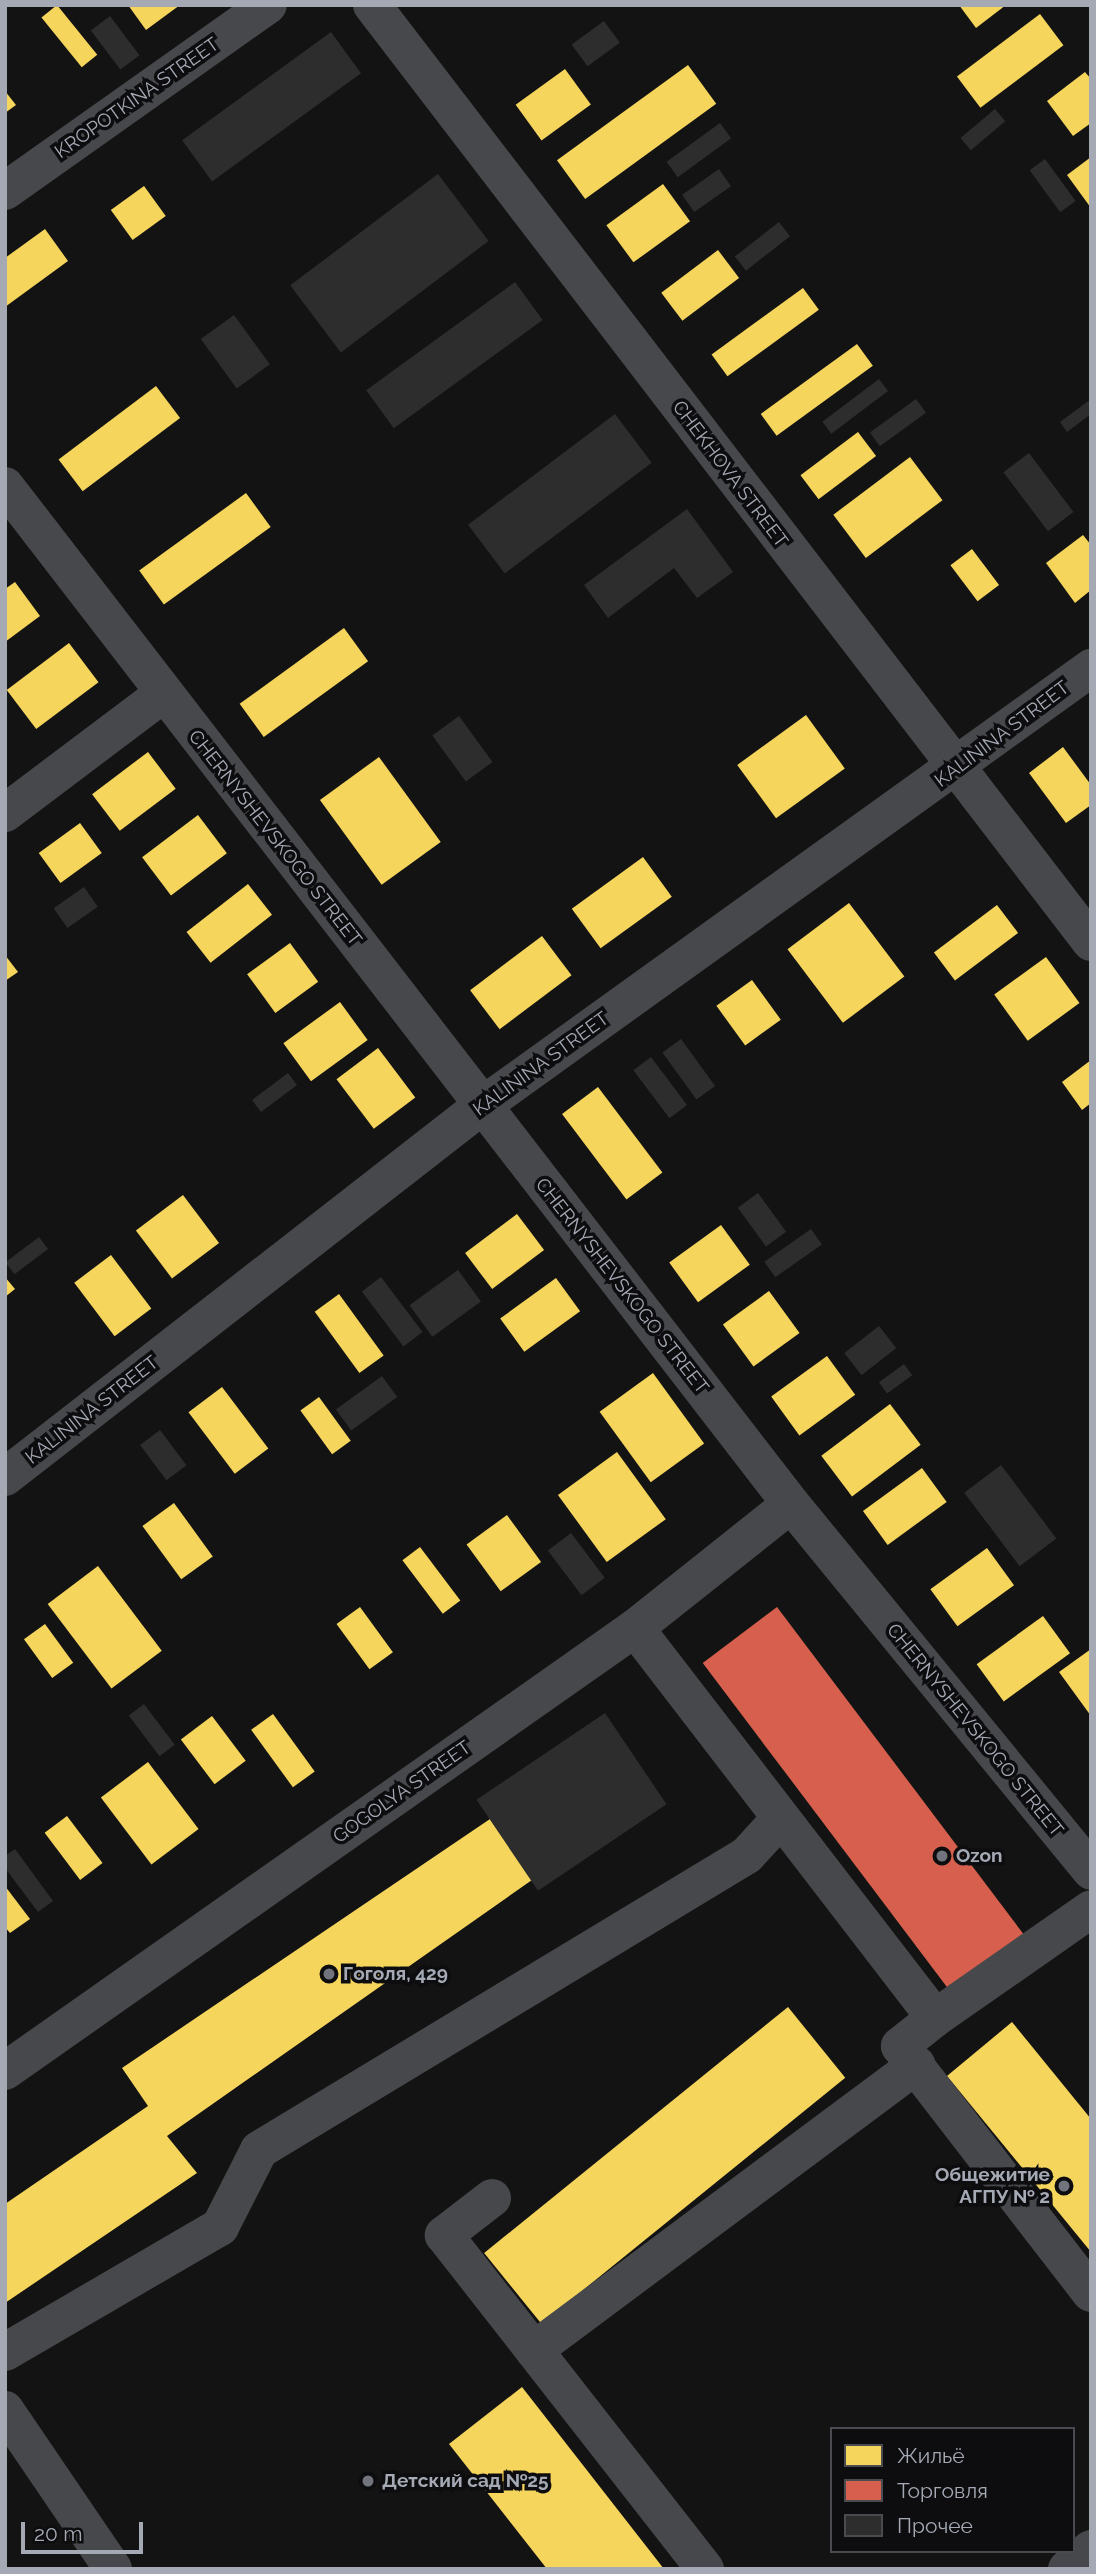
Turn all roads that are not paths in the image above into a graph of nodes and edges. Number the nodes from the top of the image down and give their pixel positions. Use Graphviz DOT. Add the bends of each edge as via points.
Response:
graph roads {
  1 [pos="268,5"];
  2 [pos="372,5"];
  3 [pos="5,191"];
  4 [pos="5,486"];
  5 [pos="1091,668"];
  6 [pos="163,694"];
  7 [pos="956,769"];
  8 [pos="5,813"];
  9 [pos="1091,942"];
  10 [pos="483,1105"];
  11 [pos="5,1477"];
  12 [pos="791,1504"];
  13 [pos="635,1628"];
  14 [pos="780,1819"];
  15 [pos="1091,1871"];
  16 [pos="1091,1909"];
  17 [pos="935,2018"];
  18 [pos="916,2065"];
  19 [pos="5,2071"];
  20 [pos="492,2198"];
  21 [pos="1091,2293"];
  22 [pos="534,2350"];
  23 [pos="5,2352"];
  24 [pos="5,2410"];
  25 [pos="1091,2549"];
  26 [pos="113,2569"];
  27 [pos="705,2569"];
  28 [pos="1067,2569"];
  1 -- 3 [label="street, KROPOTKINA STREET"];
  2 -- 7 [label="street, CHEKHOVA STREET"];
  4 -- 6 [label="street, CHERNYSHEVSKOGO STREET"];
  5 -- 7 [label="street, KALININA STREET"];
  6 -- 8 [label="street"];
  6 -- 10 [label="street, CHERNYSHEVSKOGO STREET"];
  7 -- 9 [label="street, CHEKHOVA STREET"];
  7 -- 10 [label="street, KALININA STREET"];
  10 -- 11 [label="street, KALININA STREET"];
  10 -- 12 [label="street, CHERNYSHEVSKOGO STREET"];
  12 -- 13 [label="street, GOGOLYA STREET"];
  12 -- 15 [label="street, CHERNYSHEVSKOGO STREET"];
  13 -- 14 [label="street"];
  13 -- 19 [label="street, GOGOLYA STREET"];
  14 -- 17 [label="street"];
  14 -- 23 [label="street" via="747,1855 259,2150 220,2227"];
  16 -- 17 [label="street"];
  17 -- 18 [label="street" via="900,2046"];
  18 -- 21 [label="street"];
  18 -- 22 [label="street"];
  20 -- 22 [label="street" via="444,2235"];
  22 -- 27 [label="street"];
  24 -- 26 [label="street"];
  25 -- 28 [label="street"];
}
